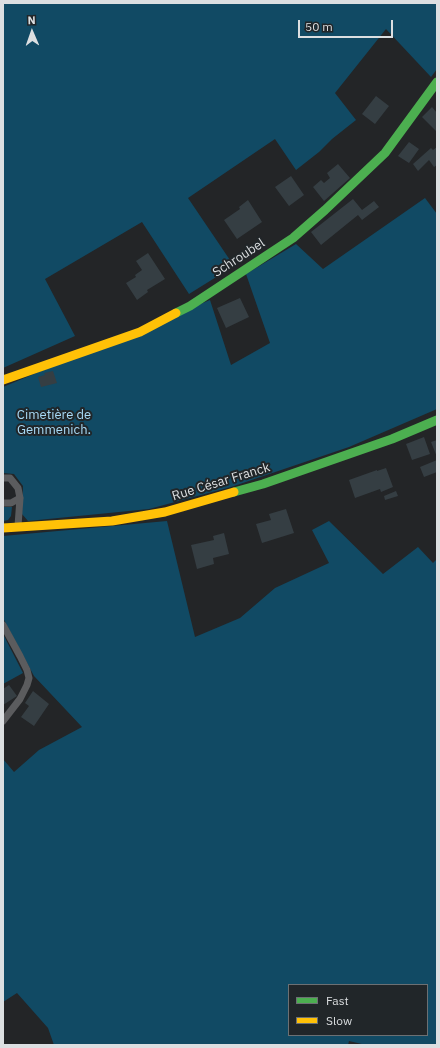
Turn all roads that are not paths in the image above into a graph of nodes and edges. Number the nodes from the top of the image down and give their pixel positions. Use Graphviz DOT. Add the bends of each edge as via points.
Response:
graph roads {
  1 [pos="437,82"];
  2 [pos="3,380"];
  3 [pos="437,420"];
  4 [pos="3,478"];
  5 [pos="20,498"];
  6 [pos="3,503"];
  7 [pos="3,528"];
  8 [pos="18,528"];
  9 [pos="3,625"];
  10 [pos="3,721"];
  1 -- 2 [label="street, Schroubel" via="385,153 293,238 190,306 140,332"];
  3 -- 8 [label="street, Rue César Franck" via="319,465 165,512 112,521"];
  4 -- 5 [label="lane" via="10,478 18,488"];
  5 -- 6 [label="lane" via="11,503"];
  5 -- 8 [label="lane"];
  7 -- 8 [label="street, Rue César Franck"];
  9 -- 10 [label="lane" via="29,678 20,699"];
}
